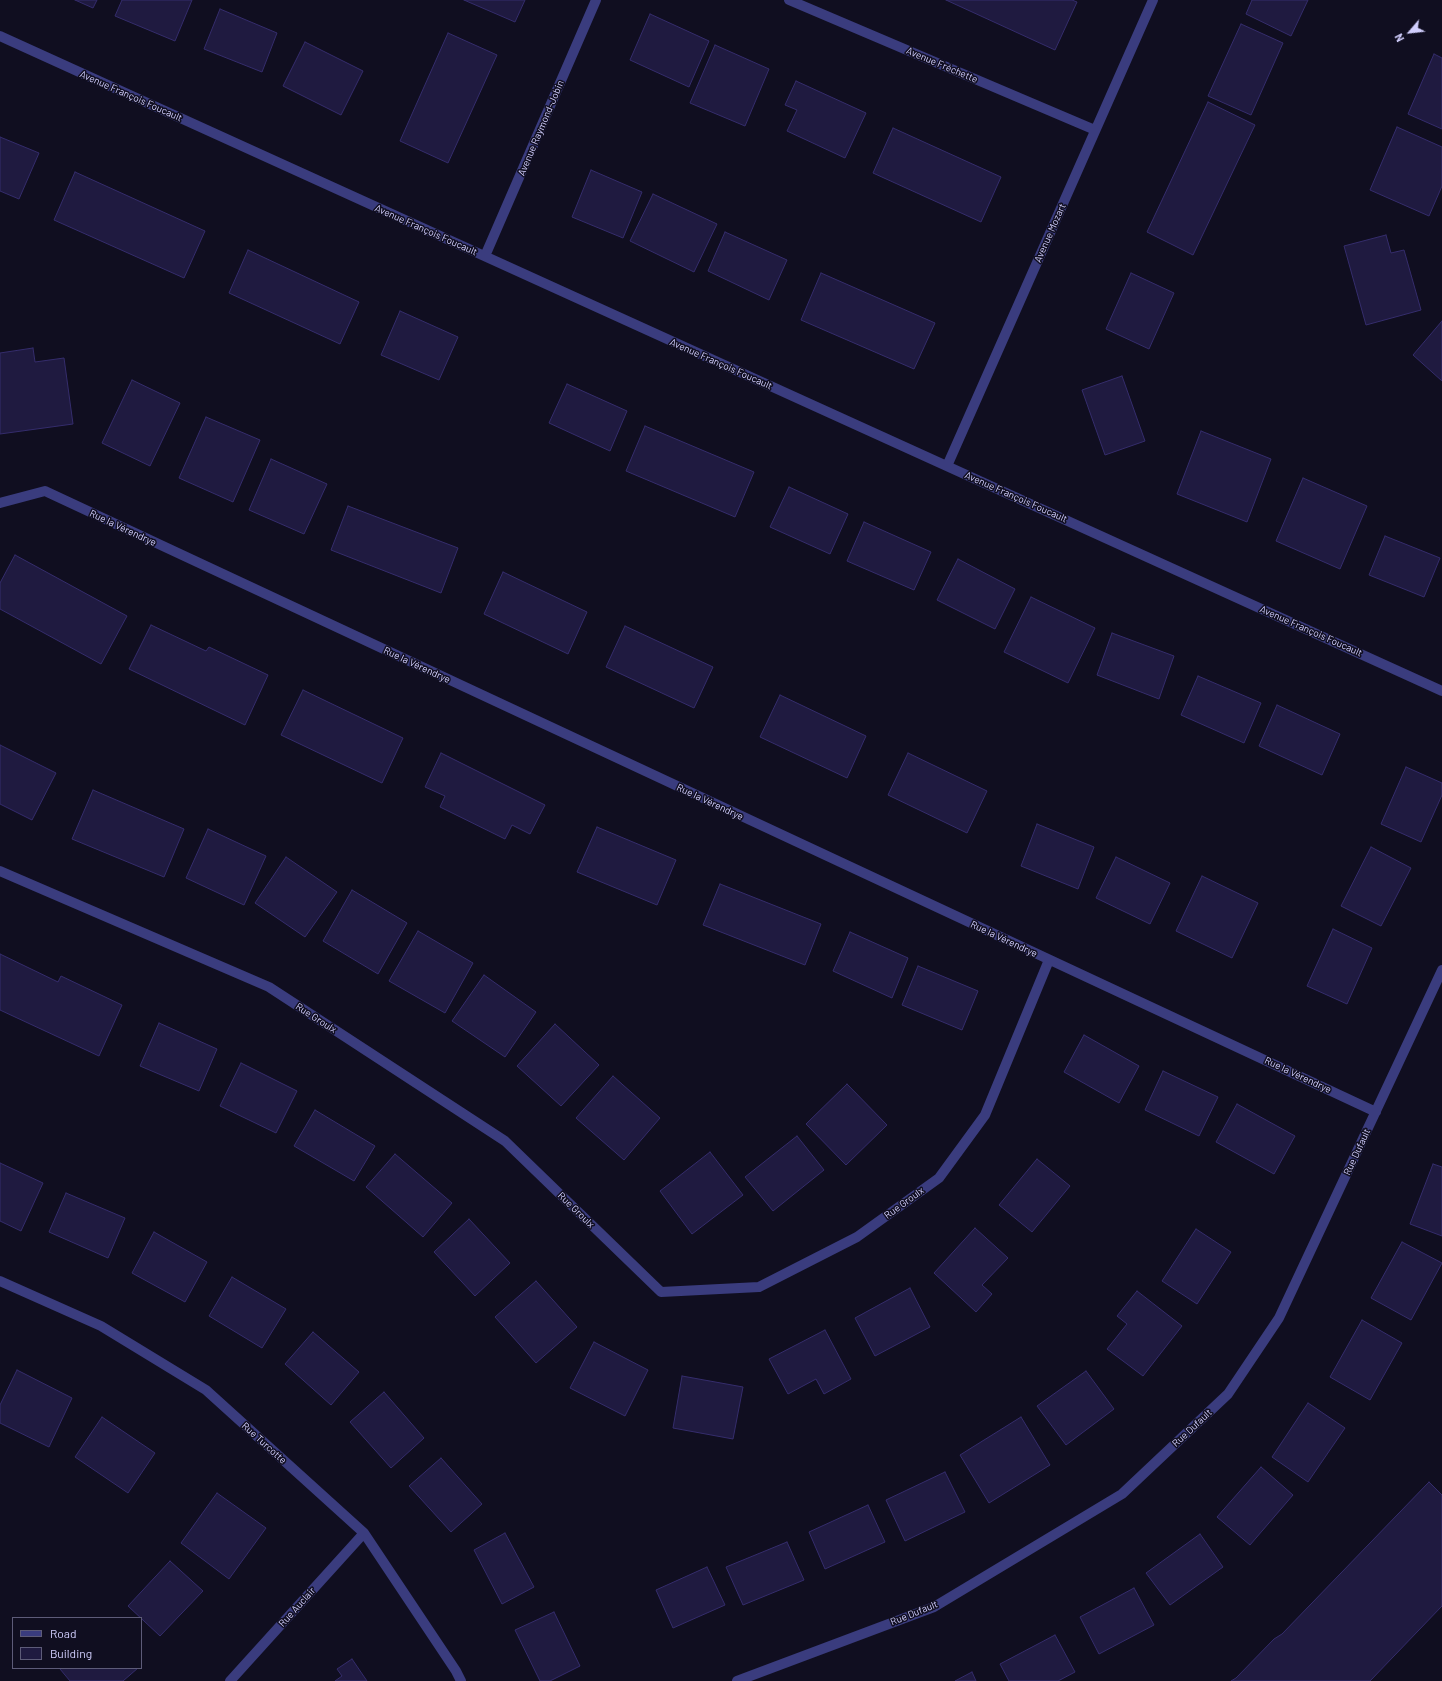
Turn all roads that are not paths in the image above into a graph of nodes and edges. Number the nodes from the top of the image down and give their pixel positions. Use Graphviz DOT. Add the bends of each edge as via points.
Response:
graph roads {
  1 [pos="596,0"];
  2 [pos="789,0"];
  3 [pos="1153,0"];
  4 [pos="0,36"];
  5 [pos="1095,130"];
  6 [pos="485,256"];
  7 [pos="947,466"];
  8 [pos="0,503"];
  9 [pos="1442,691"];
  10 [pos="0,871"];
  11 [pos="1049,960"];
  12 [pos="1442,970"];
  13 [pos="1376,1112"];
  14 [pos="0,1281"];
  15 [pos="364,1533"];
  16 [pos="230,1681"];
  17 [pos="461,1681"];
  18 [pos="737,1681"];
  1 -- 6 [label="street, Avenue Raymond-Jobin"];
  2 -- 5 [label="street, Avenue Fréchette"];
  3 -- 5 [label="street, Avenue Mozart"];
  4 -- 6 [label="street, Avenue François Foucault"];
  5 -- 7 [label="street, Avenue Mozart"];
  6 -- 7 [label="street, Avenue François Foucault"];
  7 -- 9 [label="street, Avenue François Foucault"];
  8 -- 11 [label="street, Rue la Vérendrye" via="45,491"];
  10 -- 11 [label="street, Rue Groulx" via="276,992 505,1141 661,1292 759,1287 857,1237 939,1178 985,1115"];
  11 -- 13 [label="street, Rue la Vérendrye"];
  12 -- 13 [label="street, Rue Dufault"];
  13 -- 18 [label="street, Rue Dufault" via="1279,1318 1228,1394 1122,1494 934,1607"];
  14 -- 15 [label="street, Rue Turcotte" via="101,1326 206,1390"];
  15 -- 16 [label="street, Rue Auclair"];
  15 -- 17 [label="street, Rue Turcotte"];
}
